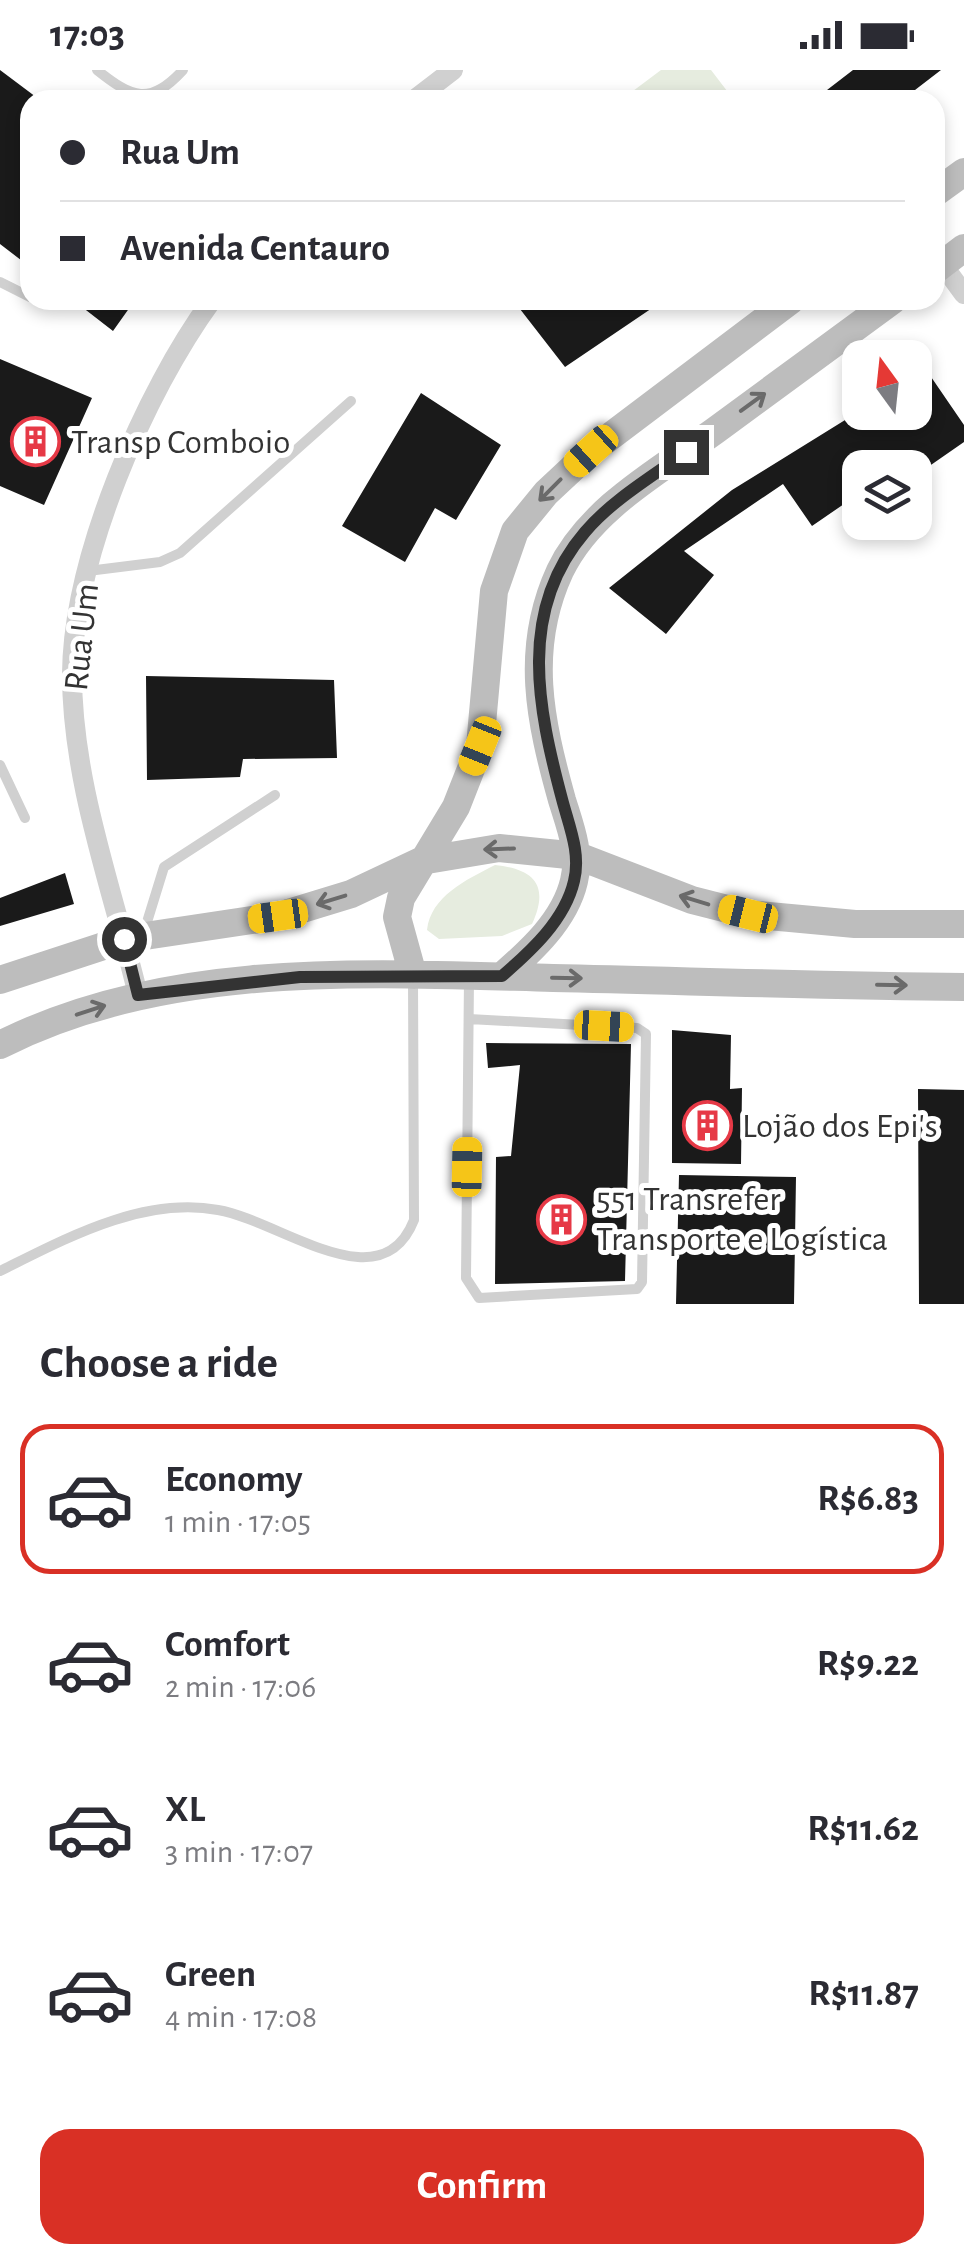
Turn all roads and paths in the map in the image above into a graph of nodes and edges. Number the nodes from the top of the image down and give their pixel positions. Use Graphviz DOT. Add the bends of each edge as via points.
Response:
graph roads {
  1 [pos="96,70"];
  2 [pos="183,70"];
  3 [pos="453,70"];
  4 [pos="124,90"];
  5 [pos="161,90"];
  6 [pos="427,90"];
  7 [pos="947,260"];
  8 [pos="964,294"];
  9 [pos="205,310"];
  10 [pos="778,310"];
  11 [pos="879,310"];
  12 [pos="351,401"];
  13 [pos="88,571"];
  14 [pos="0,765"];
  15 [pos="275,796"];
  16 [pos="26,818"];
  17 [pos="578,856"];
  18 [pos="421,861"];
  19 [pos="964,924"];
  20 [pos="134,937"];
  21 [pos="413,975"];
  22 [pos="470,976"];
  23 [pos="502,976"];
  24 [pos="0,980"];
  25 [pos="964,987"];
  26 [pos="138,995"];
  27 [pos="469,1019"];
  28 [pos="0,1044"];
  29 [pos="329,1266"];
  30 [pos="343,1269"];
  31 [pos="0,1270"];
  1 -- 4 [label="lane"];
  2 -- 5 [label="lane"];
  3 -- 6 [label="street"];
  7 -- 8 [label="street"];
  9 -- 13 [label="street, Rua Um" via="181,342 126,452"];
  10 -- 18 [label="street, one-way" via="591,451 515,531 494,591 480,746 456,807"];
  17 -- 11 [label="street, one-way" via="537,690 546,606 561,569 585,532 627,495"];
  12 -- 13 [label="lane" via="180,553"];
  13 -- 20 [label="street, Rua Um" via="72,672 76,732 86,792"];
  14 -- 16 [label="lane"];
  15 -- 20 [label="lane" via="164,867"];
  17 -- 18 [label="street, one-way" via="499,848"];
  19 -- 17 [label="street, one-way" via="855,924 748,914"];
  17 -- 23 [label="street" via="566,904"];
  18 -- 20 [label="street, one-way" via="351,894 278,916"];
  18 -- 21 [label="street" via="397,918"];
  20 -- 24 [label="street"];
  20 -- 26 [label="street, Rua Um"];
  21 -- 22 [label="street"];
  21 -- 26 [label="street" via="300,977"];
  21 -- 30 [label="lane" via="414,1220 405,1249 386,1264"];
  22 -- 23 [label="street"];
  22 -- 27 [label="lane"];
  23 -- 25 [label="street, one-way"];
  28 -- 26 [label="street, one-way"];
  27 -- 27 [label="lane" via="470,1290 478,1298 638,1290 646,1034 638,1028"];
  29 -- 31 [label="lane" via="262,1226 202,1210 157,1211 88,1228"];
}
